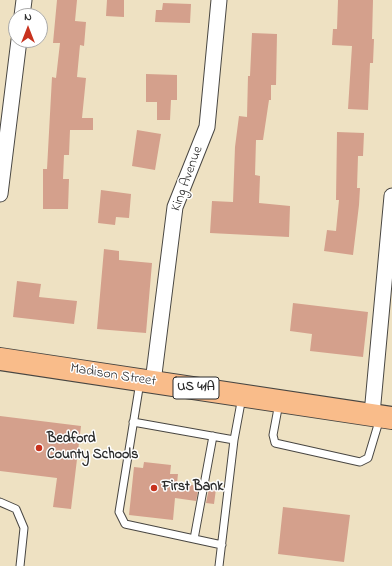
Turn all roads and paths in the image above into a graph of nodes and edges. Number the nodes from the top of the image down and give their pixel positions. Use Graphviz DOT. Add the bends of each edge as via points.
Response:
graph roads {
  1 [pos="219,0"];
  2 [pos="18,48"];
  3 [pos="0,194"];
  4 [pos="392,196"];
  5 [pos="0,359"];
  6 [pos="146,381"];
  7 [pos="242,395"];
  8 [pos="280,400"];
  9 [pos="382,416"];
  10 [pos="133,422"];
  11 [pos="213,436"];
  12 [pos="234,440"];
  13 [pos="0,502"];
  14 [pos="194,539"];
  15 [pos="222,545"];
  16 [pos="20,566"];
  17 [pos="219,566"];
  1 -- 6 [label="street, King Avenue" via="207,127 175,207"];
  2 -- 3 [label="street"];
  4 -- 9 [label="street"];
  5 -- 6 [label="main road, Madison Street / US 41A"];
  6 -- 7 [label="main road, Madison Street / US 41A"];
  6 -- 10 [label="lane"];
  7 -- 8 [label="main road, Madison Street / US 41A"];
  7 -- 12 [label="lane"];
  8 -- 9 [label="main road, Madison Street / US 41A"];
  8 -- 9 [label="lane" via="275,443 360,462 368,458"];
  10 -- 11 [label="lane"];
  10 -- 14 [label="lane" via="119,512 125,524"];
  11 -- 12 [label="lane"];
  11 -- 14 [label="lane"];
  12 -- 15 [label="lane"];
  13 -- 16 [label="lane" via="16,508 24,528"];
  14 -- 15 [label="lane"];
  15 -- 17 [label="lane"];
}
